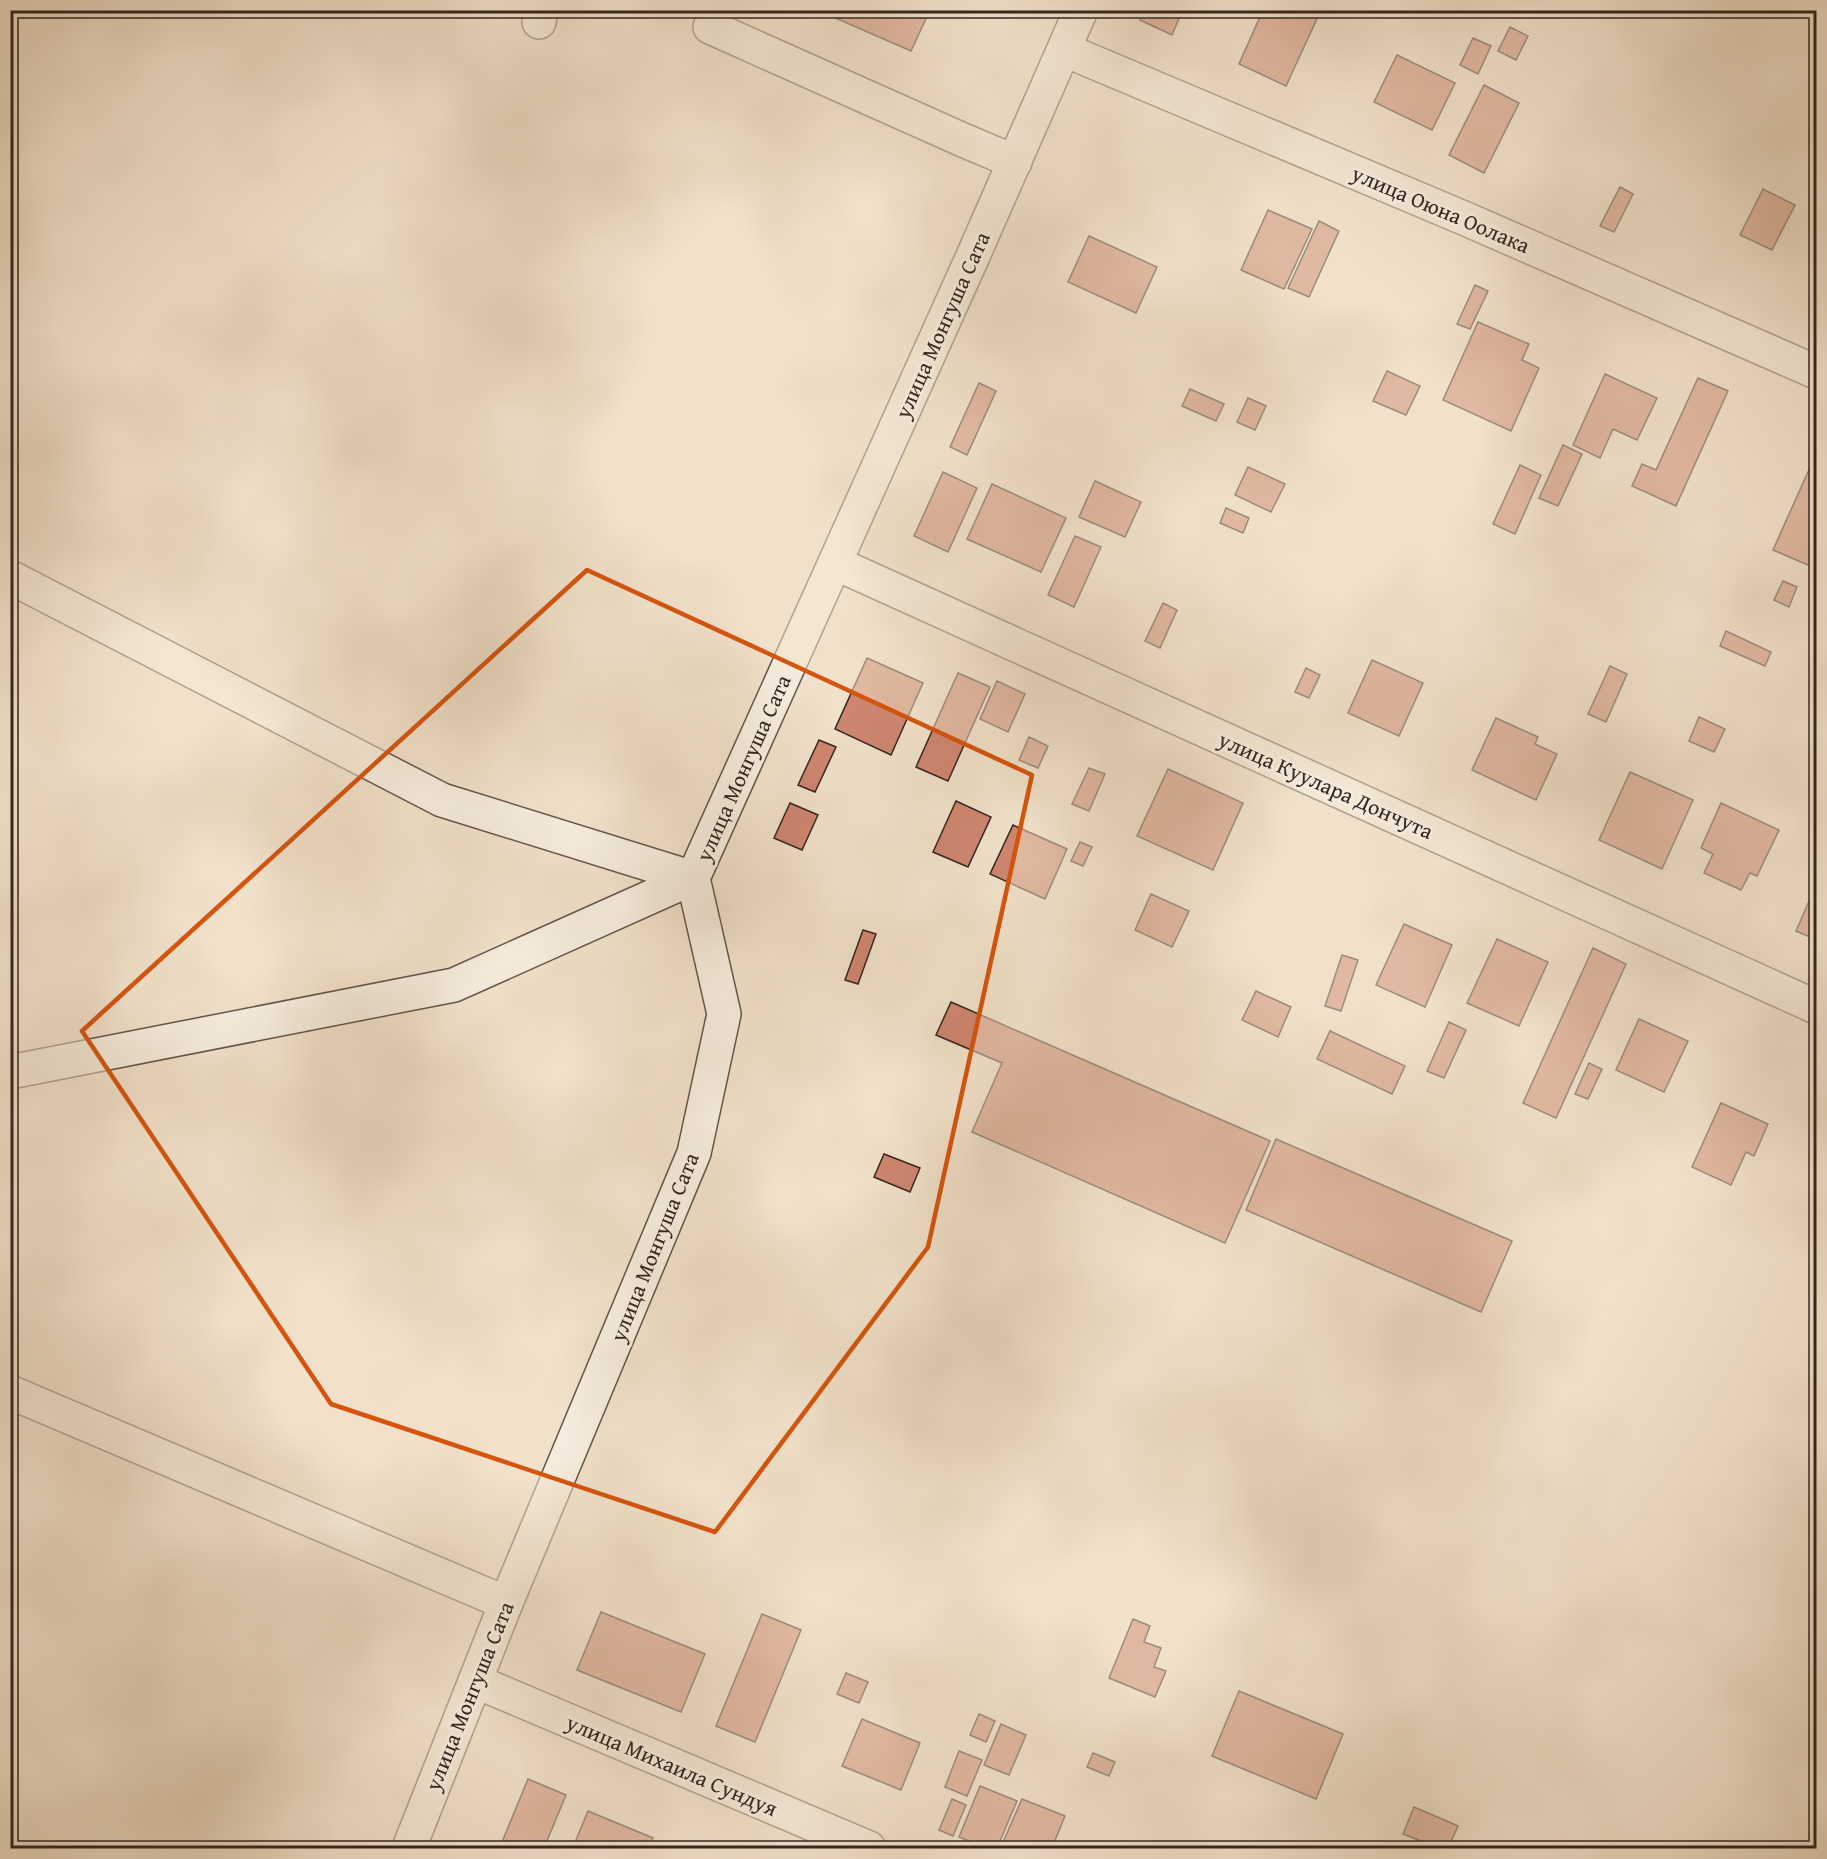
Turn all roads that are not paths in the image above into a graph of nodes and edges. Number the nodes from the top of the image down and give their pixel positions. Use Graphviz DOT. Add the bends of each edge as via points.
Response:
graph roads {
  1 [pos="1081,10"];
  2 [pos="710,27"];
  3 [pos="1065,50"];
  4 [pos="1015,162"];
  5 [pos="1816,372"];
  6 [pos="835,563"];
  7 [pos="10,578"];
  8 [pos="693,878"];
  9 [pos="1816,1007"];
  10 [pos="10,1072"];
  11 [pos="10,1392"];
  12 [pos="506,1603"];
  13 [pos="475,1681"];
  14 [pos="409,1848"];
  15 [pos="869,1848"];
  1 -- 3 [label="street, улица Монгуша Сата"];
  2 -- 4 [label="street"];
  3 -- 4 [label="street, улица Монгуша Сата"];
  3 -- 5 [label="street, улица Оюна Оолака"];
  4 -- 6 [label="street, улица Монгуша Сата"];
  6 -- 8 [label="street, улица Монгуша Сата"];
  6 -- 9 [label="street, улица Куулара Дончута"];
  7 -- 8 [label="street" via="442,800"];
  8 -- 10 [label="street" via="454,985"];
  8 -- 12 [label="street, улица Монгуша Сата" via="724,1014 694,1153"];
  11 -- 12 [label="street"];
  12 -- 13 [label="street, улица Монгуша Сата"];
  13 -- 14 [label="street, улица Монгуша Сата"];
  13 -- 15 [label="street, улица Михаила Сундуя"];
}
